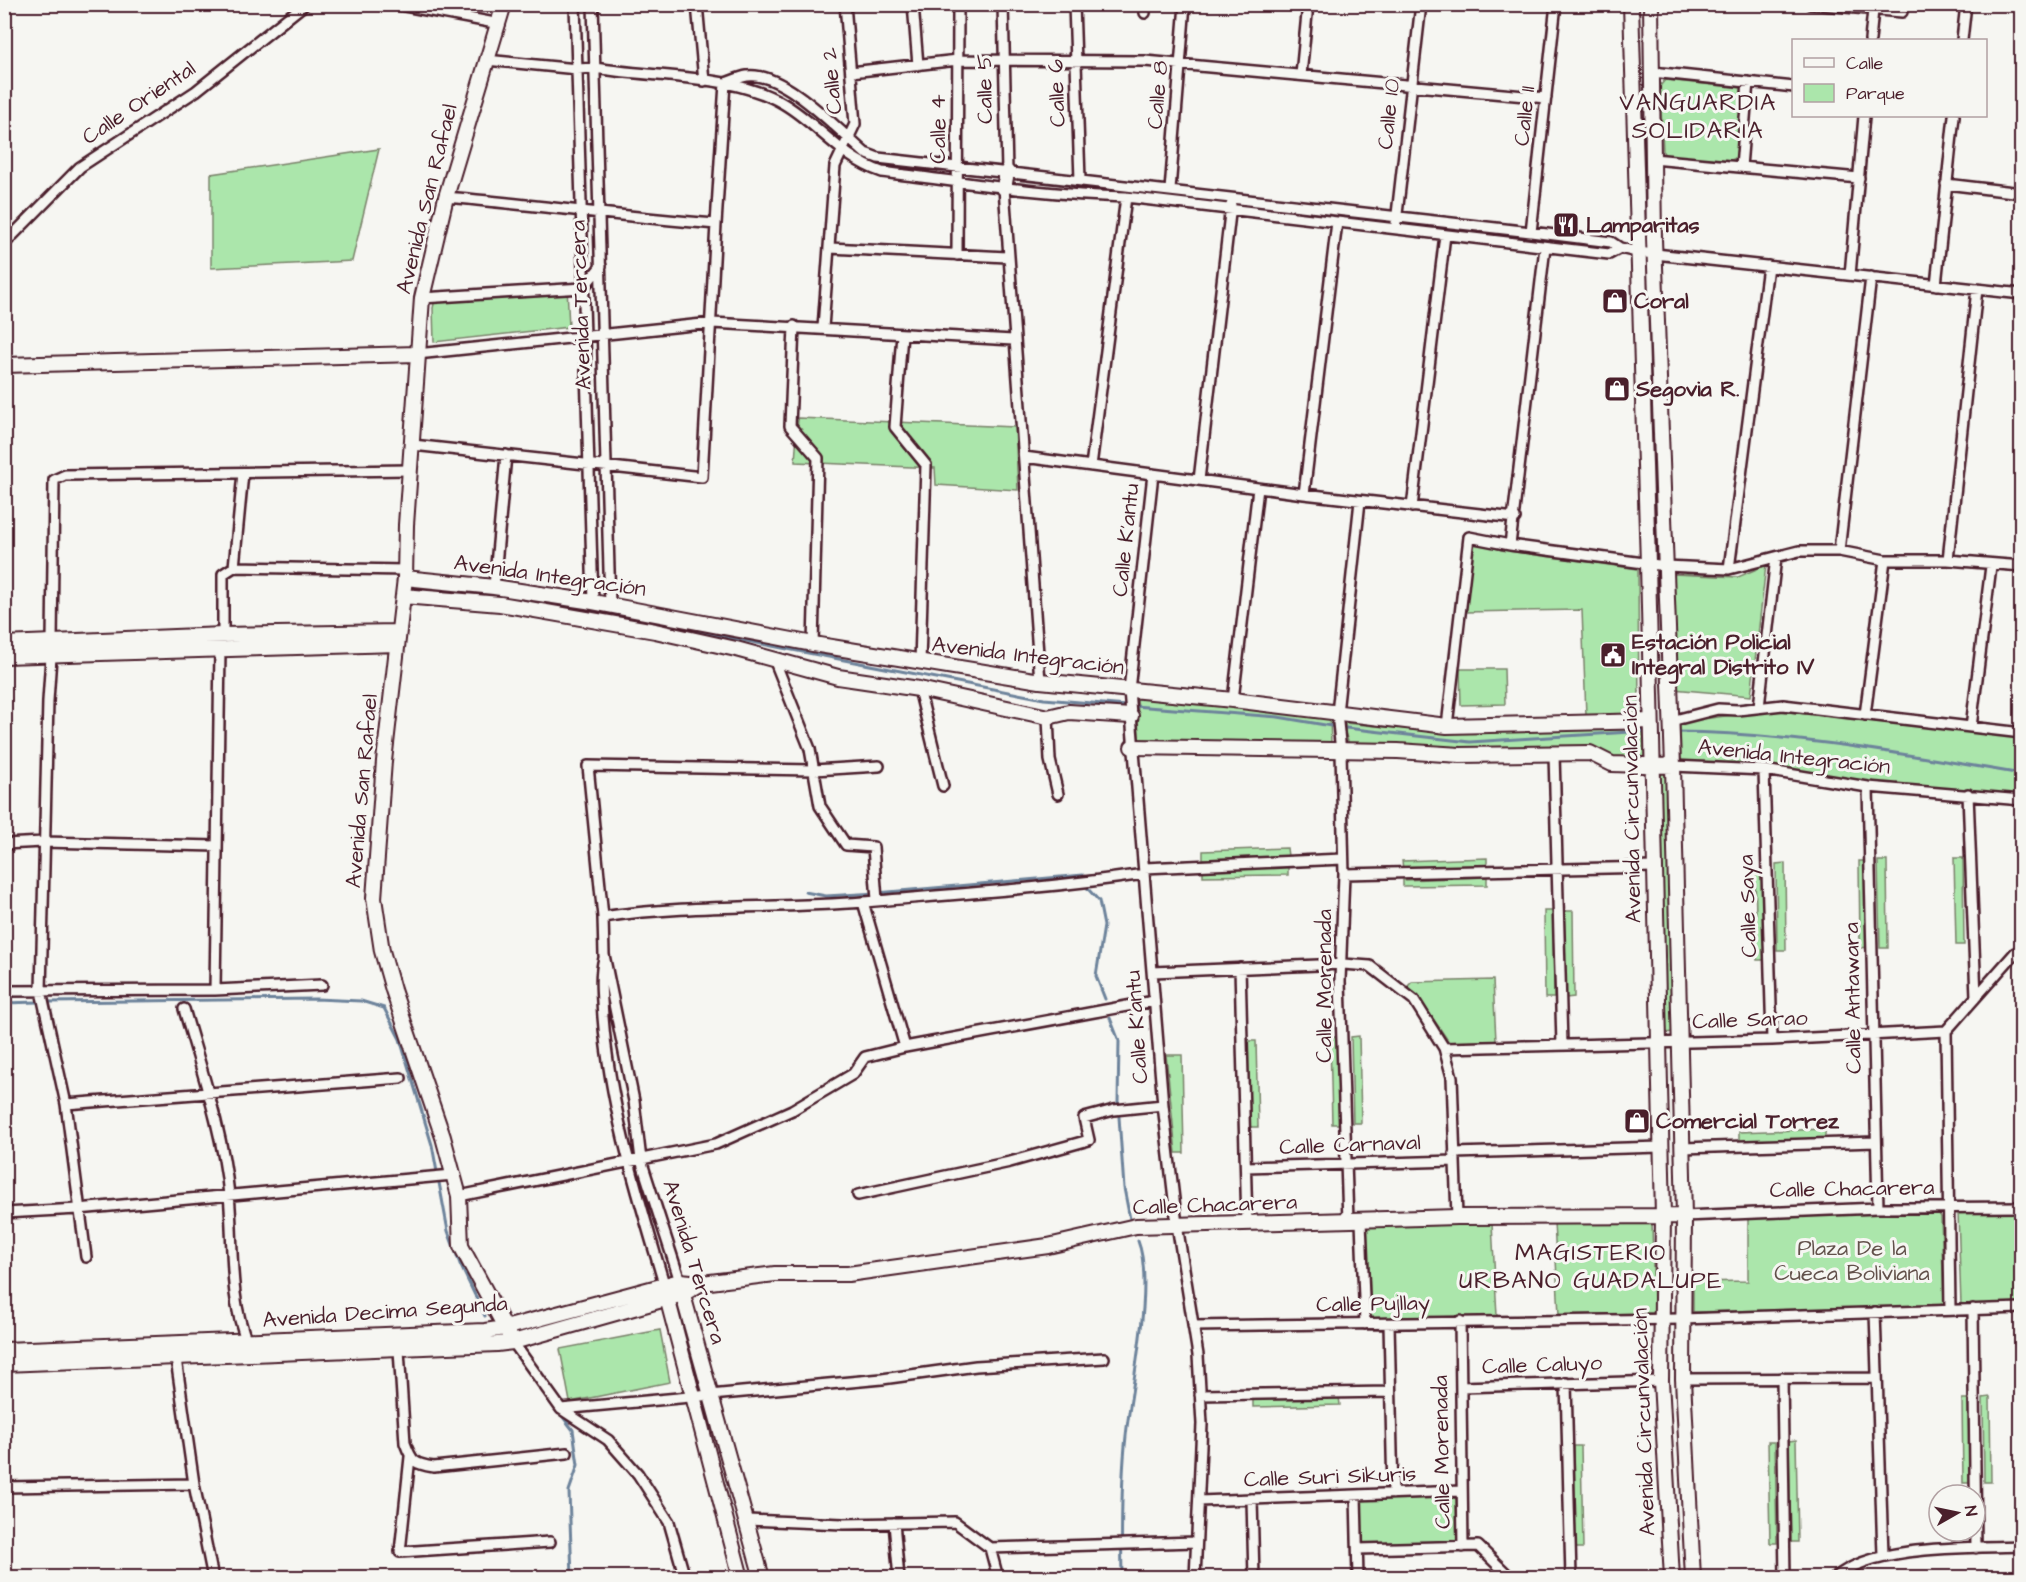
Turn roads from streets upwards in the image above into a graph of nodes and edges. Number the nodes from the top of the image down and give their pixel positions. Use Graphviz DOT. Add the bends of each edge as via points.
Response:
graph roads {
  1 [pos="305,4"];
  2 [pos="394,4"];
  3 [pos="504,4"];
  4 [pos="575,4"];
  5 [pos="593,4"];
  6 [pos="698,4"];
  7 [pos="845,4"];
  8 [pos="913,4"];
  9 [pos="958,4"];
  10 [pos="1003,4"];
  11 [pos="1074,4"];
  12 [pos="1185,4"];
  13 [pos="1308,4"];
  14 [pos="1421,4"];
  15 [pos="1556,4"];
  16 [pos="1631,4"];
  17 [pos="1651,4"];
  18 [pos="1810,4"];
  19 [pos="1966,4"];
  20 [pos="1873,10"];
  21 [pos="1902,12"];
  22 [pos="500,24"];
  23 [pos="1870,39"];
  24 [pos="1962,39"];
  25 [pos="486,60"];
  26 [pos="958,60"];
  27 [pos="1004,61"];
  28 [pos="1076,61"];
  29 [pos="918,65"];
  30 [pos="1179,66"];
  31 [pos="595,68"];
  32 [pos="577,69"];
  33 [pos="851,72"];
  34 [pos="1652,72"];
  35 [pos="1301,75"];
  36 [pos="704,81"];
  37 [pos="1748,82"];
  38 [pos="725,83"];
  39 [pos="1412,84"];
  40 [pos="1792,87"];
  41 [pos="1546,98"];
  42 [pos="1864,117"];
  43 [pos="1954,117"];
  44 [pos="849,140"];
  45 [pos="841,152"];
  46 [pos="1653,159"];
  47 [pos="957,167"];
  48 [pos="1741,167"];
  49 [pos="1006,172"];
  50 [pos="1859,177"];
  51 [pos="1080,180"];
  52 [pos="957,181"];
  53 [pos="1946,184"];
  54 [pos="1004,188"];
  55 [pos="1170,190"];
  56 [pos="2022,193"];
  57 [pos="446,197"];
  58 [pos="1126,197"];
  59 [pos="1233,197"];
  60 [pos="1231,209"];
  61 [pos="581,210"];
  62 [pos="599,214"];
  63 [pos="1397,217"];
  64 [pos="1337,222"];
  65 [pos="716,224"];
  66 [pos="1396,229"];
  67 [pos="1531,232"];
  68 [pos="1445,235"];
  69 [pos="4,244"];
  70 [pos="1545,247"];
  71 [pos="830,248"];
  72 [pos="1620,248"];
  73 [pos="1637,252"];
  74 [pos="1655,252"];
  75 [pos="957,255"];
  76 [pos="1007,257"];
  77 [pos="601,266"];
  78 [pos="1768,266"];
  79 [pos="1851,275"];
  80 [pos="1870,277"];
  81 [pos="1936,285"];
  82 [pos="583,288"];
  83 [pos="1977,289"];
  84 [pos="2022,289"];
  85 [pos="2021,294"];
  86 [pos="422,298"];
  87 [pos="712,323"];
  88 [pos="794,326"];
  89 [pos="823,328"];
  90 [pos="603,334"];
  91 [pos="902,334"];
  92 [pos="584,336"];
  93 [pos="1013,340"];
  94 [pos="417,354"];
  95 [pos="4,365"];
  96 [pos="413,445"];
  97 [pos="506,455"];
  98 [pos="1024,457"];
  99 [pos="588,464"];
  100 [pos="607,466"];
  101 [pos="1091,466"];
  102 [pos="410,470"];
  103 [pos="243,473"];
  104 [pos="1153,474"];
  105 [pos="1199,480"];
  106 [pos="1258,488"];
  107 [pos="1304,494"];
  108 [pos="1360,501"];
  109 [pos="1412,507"];
  110 [pos="1515,518"];
  111 [pos="1510,545"];
  112 [pos="1839,551"];
  113 [pos="1776,557"];
  114 [pos="1885,560"];
  115 [pos="1948,560"];
  116 [pos="1648,564"];
  117 [pos="1666,566"];
  118 [pos="1991,566"];
  119 [pos="2022,566"];
  120 [pos="234,567"];
  121 [pos="1729,569"];
  122 [pos="405,574"];
  123 [pos="494,587"];
  124 [pos="403,596"];
  125 [pos="593,602"];
  126 [pos="610,605"];
  127 [pos="224,635"];
  128 [pos="398,638"];
  129 [pos="4,644"];
  130 [pos="813,644"];
  131 [pos="51,649"];
  132 [pos="220,650"];
  133 [pos="4,656"];
  134 [pos="774,659"];
  135 [pos="920,663"];
  136 [pos="1040,681"];
  137 [pos="919,689"];
  138 [pos="1233,700"];
  139 [pos="1130,705"];
  140 [pos="1759,707"];
  141 [pos="1337,712"];
  142 [pos="1865,715"];
  143 [pos="1048,717"];
  144 [pos="1447,726"];
  145 [pos="1971,727"];
  146 [pos="1672,728"];
  147 [pos="1651,729"];
  148 [pos="2022,733"];
  149 [pos="1132,747"];
  150 [pos="1341,752"];
  151 [pos="1554,754"];
  152 [pos="879,766"];
  153 [pos="1673,766"];
  154 [pos="1652,767"];
  155 [pos="814,770"];
  156 [pos="1764,771"];
  157 [pos="943,786"];
  158 [pos="1868,787"];
  159 [pos="1058,794"];
  160 [pos="1968,794"];
  161 [pos="2022,800"];
  162 [pos="43,842"];
  163 [pos="4,844"];
  164 [pos="217,846"];
  165 [pos="1343,859"];
  166 [pos="1654,867"];
  167 [pos="1557,869"];
  168 [pos="1144,871"];
  169 [pos="1344,874"];
  170 [pos="877,900"];
  171 [pos="863,902"];
  172 [pos="603,917"];
  173 [pos="2022,952"];
  174 [pos="604,955"];
  175 [pos="1343,964"];
  176 [pos="1240,968"];
  177 [pos="1153,972"];
  178 [pos="322,985"];
  179 [pos="214,990"];
  180 [pos="4,991"];
  181 [pos="41,991"];
  182 [pos="1976,997"];
  183 [pos="1154,1001"];
  184 [pos="184,1009"];
  185 [pos="1946,1031"];
  186 [pos="1873,1035"];
  187 [pos="1772,1040"];
  188 [pos="1680,1041"];
  189 [pos="1658,1043"];
  190 [pos="1562,1045"];
  191 [pos="905,1047"];
  192 [pos="1444,1048"];
  193 [pos="401,1078"];
  194 [pos="208,1095"];
  195 [pos="66,1104"];
  196 [pos="1163,1105"];
  197 [pos="1876,1142"];
  198 [pos="1661,1147"];
  199 [pos="1682,1148"];
  200 [pos="1454,1157"];
  201 [pos="627,1160"];
  202 [pos="641,1160"];
  203 [pos="1347,1164"];
  204 [pos="1246,1167"];
  205 [pos="453,1175"];
  206 [pos="229,1194"];
  207 [pos="858,1195"];
  208 [pos="459,1196"];
  209 [pos="2022,1207"];
  210 [pos="1878,1208"];
  211 [pos="1949,1208"];
  212 [pos="78,1209"];
  213 [pos="4,1213"];
  214 [pos="1663,1216"];
  215 [pos="1684,1216"];
  216 [pos="1457,1218"];
  217 [pos="1355,1221"];
  218 [pos="1247,1224"];
  219 [pos="1177,1225"];
  220 [pos="86,1257"];
  221 [pos="702,1283"];
  222 [pos="681,1288"];
  223 [pos="665,1293"];
  224 [pos="2022,1308"];
  225 [pos="1950,1310"];
  226 [pos="1973,1310"];
  227 [pos="1875,1312"];
  228 [pos="1660,1318"];
  229 [pos="1682,1318"];
  230 [pos="1460,1321"];
  231 [pos="1365,1324"];
  232 [pos="1389,1324"];
  233 [pos="1193,1326"];
  234 [pos="505,1328"];
  235 [pos="513,1342"];
  236 [pos="250,1347"];
  237 [pos="4,1350"];
  238 [pos="399,1350"];
  239 [pos="174,1351"];
  240 [pos="1104,1358"];
  241 [pos="4,1364"];
  242 [pos="1782,1378"];
  243 [pos="1877,1378"];
  244 [pos="1683,1379"];
  245 [pos="1661,1382"];
  246 [pos="1566,1383"];
  247 [pos="1461,1387"];
  248 [pos="1390,1392"];
  249 [pos="1200,1395"];
  250 [pos="712,1396"];
  251 [pos="693,1398"];
  252 [pos="561,1409"];
  253 [pos="567,1453"];
  254 [pos="410,1457"];
  255 [pos="194,1484"];
  256 [pos="4,1487"];
  257 [pos="1462,1491"];
  258 [pos="1393,1494"];
  259 [pos="1356,1495"];
  260 [pos="1252,1499"];
  261 [pos="1199,1501"];
  262 [pos="747,1520"];
  263 [pos="894,1523"];
  264 [pos="550,1542"];
  265 [pos="1196,1542"];
  266 [pos="2022,1546"];
  267 [pos="1462,1547"];
  268 [pos="990,1548"];
  269 [pos="1976,1548"];
  270 [pos="1358,1549"];
  271 [pos="1883,1555"];
  272 [pos="213,1578"];
  273 [pos="685,1578"];
  274 [pos="741,1578"];
  275 [pos="762,1578"];
  276 [pos="899,1578"];
  277 [pos="998,1578"];
  278 [pos="1195,1578"];
  279 [pos="1254,1578"];
  280 [pos="1358,1578"];
  281 [pos="1511,1578"];
  282 [pos="1571,1578"];
  283 [pos="1672,1578"];
  284 [pos="1693,1578"];
  285 [pos="1785,1578"];
  286 [pos="1835,1578"];
  1 -- 69 [label="street, Calle Oriental" via="196,91 80,167"];
  2 -- 22 [label="street"];
  3 -- 22 [label="street, Avenida San Rafael"];
  4 -- 32 [label="street, Avenida Tercera"];
  5 -- 31 [label="street, Avenida Tercera"];
  6 -- 36 [label="street"];
  7 -- 33 [label="street, Calle 2"];
  8 -- 29 [label="street"];
  9 -- 26 [label="street, Calle 4"];
  10 -- 27 [label="street, Calle 5"];
  11 -- 28 [label="street, Calle 6"];
  12 -- 30 [label="street, Calle 8"];
  13 -- 35 [label="street"];
  14 -- 39 [label="street, Calle 10"];
  15 -- 41 [label="street, Calle 11"];
  16 -- 73 [label="street, Avenida Circunvalación"];
  17 -- 34 [label="street, Avenida Circunvalación"];
  18 -- 20 [label="street"];
  19 -- 24 [label="street"];
  20 -- 21 [label="street"];
  20 -- 23 [label="street"];
  22 -- 25 [label="street, Avenida San Rafael"];
  25 -- 32 [label="street"];
  25 -- 57 [label="street, Avenida San Rafael"];
  26 -- 27 [label="street"];
  26 -- 29 [label="street"];
  26 -- 47 [label="street, Calle 4"];
  27 -- 28 [label="street"];
  27 -- 49 [label="street, Calle 5"];
  28 -- 30 [label="street" via="1145,61"];
  28 -- 51 [label="street, Calle 6"];
  29 -- 33 [label="street"];
  30 -- 35 [label="street"];
  30 -- 55 [label="street, Calle 8"];
  31 -- 32 [label="street"];
  31 -- 36 [label="street"];
  31 -- 62 [label="street, Avenida Tercera"];
  32 -- 61 [label="street, Avenida Tercera"];
  33 -- 44 [label="street, Calle 2" via="855,124"];
  34 -- 37 [label="street"];
  34 -- 46 [label="street, Avenida Circunvalación"];
  35 -- 39 [label="street"];
  36 -- 38 [label="street"];
  37 -- 40 [label="street"];
  37 -- 48 [label="street"];
  38 -- 44 [label="street" via="748,76 782,85"];
  38 -- 45 [label="street" via="784,104"];
  38 -- 65 [label="street"];
  39 -- 41 [label="street"];
  39 -- 63 [label="street, Calle 10"];
  41 -- 67 [label="street, Calle 11"];
  42 -- 50 [label="street"];
  43 -- 53 [label="street"];
  44 -- 45 [label="street, Calle 2"];
  44 -- 47 [label="street" via="878,159"];
  45 -- 52 [label="street" via="882,172"];
  45 -- 71 [label="street" via="835,166"];
  46 -- 48 [label="street"];
  46 -- 74 [label="street, Avenida Circunvalación"];
  47 -- 49 [label="street"];
  47 -- 52 [label="street, Calle 4"];
  48 -- 50 [label="street"];
  49 -- 51 [label="street"];
  49 -- 54 [label="street"];
  50 -- 79 [label="street"];
  51 -- 55 [label="street"];
  52 -- 54 [label="street"];
  52 -- 75 [label="street, Calle 4"];
  53 -- 56 [label="street"];
  53 -- 81 [label="street"];
  54 -- 58 [label="street"];
  54 -- 76 [label="street"];
  55 -- 59 [label="street"];
  57 -- 61 [label="street"];
  57 -- 86 [label="street, Avenida San Rafael"];
  58 -- 60 [label="street"];
  58 -- 101 [label="street"];
  59 -- 60 [label="street"];
  59 -- 63 [label="street"];
  60 -- 64 [label="street"];
  60 -- 105 [label="street"];
  61 -- 62 [label="street"];
  61 -- 82 [label="street, Avenida Tercera"];
  62 -- 65 [label="street"];
  62 -- 77 [label="street, Avenida Tercera"];
  63 -- 66 [label="street, Calle 10"];
  63 -- 67 [label="street"];
  64 -- 66 [label="street"];
  64 -- 107 [label="street"];
  65 -- 87 [label="street"];
  66 -- 68 [label="street"];
  67 -- 72 [label="street" via="1611,242"];
  68 -- 70 [label="street"];
  68 -- 109 [label="street"];
  70 -- 72 [label="street" via="1610,254"];
  70 -- 110 [label="street"];
  71 -- 75 [label="street"];
  71 -- 89 [label="street"];
  72 -- 73 [label="street"];
  73 -- 74 [label="street"];
  73 -- 116 [label="street, Avenida Circunvalación"];
  74 -- 78 [label="street"];
  74 -- 117 [label="street, Avenida Circunvalación"];
  75 -- 76 [label="street"];
  76 -- 93 [label="street"];
  77 -- 82 [label="street"];
  77 -- 90 [label="street, Avenida Tercera"];
  78 -- 79 [label="street"];
  78 -- 121 [label="street"];
  79 -- 80 [label="street"];
  80 -- 81 [label="street"];
  80 -- 112 [label="street"];
  81 -- 83 [label="street"];
  82 -- 86 [label="street"];
  82 -- 92 [label="street, Avenida Tercera"];
  83 -- 85 [label="street"];
  83 -- 115 [label="street"];
  84 -- 85 [label="street"];
  86 -- 94 [label="street, Avenida San Rafael"];
  87 -- 88 [label="street"];
  87 -- 90 [label="street"];
  87 -- 100 [label="street" via="702,477"];
  88 -- 89 [label="street"];
  88 -- 130 [label="street" via="790,426 818,458"];
  89 -- 91 [label="street"];
  90 -- 92 [label="street"];
  90 -- 100 [label="street, Avenida Tercera"];
  91 -- 93 [label="street"];
  91 -- 135 [label="street" via="895,427 926,465"];
  92 -- 94 [label="street"];
  92 -- 99 [label="street, Avenida Tercera"];
  93 -- 98 [label="street"];
  94 -- 95 [label="street"];
  94 -- 96 [label="street, Avenida San Rafael"];
  96 -- 97 [label="street"];
  96 -- 102 [label="street, Avenida San Rafael"];
  97 -- 99 [label="street"];
  97 -- 123 [label="street"];
  98 -- 101 [label="street"];
  98 -- 136 [label="street"];
  99 -- 100 [label="street"];
  99 -- 125 [label="street, Avenida Tercera"];
  100 -- 126 [label="street, Avenida Tercera"];
  101 -- 104 [label="street"];
  102 -- 103 [label="street"];
  102 -- 122 [label="street, Avenida San Rafael"];
  103 -- 120 [label="street"];
  103 -- 131 [label="street" via="65,474 54,480"];
  104 -- 105 [label="street"];
  104 -- 139 [label="street, Calle K'antu"];
  105 -- 106 [label="street"];
  106 -- 107 [label="street"];
  106 -- 138 [label="street"];
  107 -- 108 [label="street"];
  108 -- 109 [label="street"];
  108 -- 141 [label="street, Calle Morenada"];
  109 -- 110 [label="street"];
  110 -- 111 [label="street"];
  111 -- 116 [label="street"];
  111 -- 144 [label="street" via="1469,537"];
  112 -- 113 [label="street" via="1799,551"];
  112 -- 114 [label="street"];
  113 -- 121 [label="street"];
  113 -- 140 [label="street"];
  114 -- 115 [label="street"];
  114 -- 142 [label="street"];
  115 -- 118 [label="street"];
  116 -- 117 [label="street"];
  116 -- 147 [label="street, Avenida Circunvalación"];
  117 -- 121 [label="street"];
  117 -- 146 [label="street, Avenida Circunvalación"];
  118 -- 119 [label="street"];
  118 -- 145 [label="street"];
  120 -- 122 [label="street"];
  120 -- 127 [label="street" via="223,574"];
  122 -- 123 [label="street, Avenida Integración"];
  122 -- 124 [label="street, Avenida San Rafael"];
  123 -- 125 [label="street, Avenida Integración"];
  124 -- 128 [label="street, Avenida San Rafael"];
  124 -- 134 [label="street, Avenida Integración" via="500,604 655,632"];
  125 -- 126 [label="street, Avenida Integración"];
  126 -- 130 [label="street, Avenida Integración"];
  127 -- 128 [label="street"];
  127 -- 131 [label="street"];
  128 -- 132 [label="street"];
  128 -- 205 [label="street, Avenida San Rafael" via="374,898 393,990"];
  129 -- 131 [label="street"];
  130 -- 135 [label="street, Avenida Integración"];
  131 -- 132 [label="street"];
  131 -- 133 [label="street"];
  131 -- 162 [label="street"];
  132 -- 164 [label="street"];
  134 -- 137 [label="street, Avenida Integración" via="838,677"];
  134 -- 155 [label="street" via="810,749"];
  135 -- 136 [label="street, Avenida Integración"];
  136 -- 139 [label="street, Avenida Integración"];
  137 -- 143 [label="street, Avenida Integración"];
  137 -- 157 [label="street"];
  138 -- 139 [label="street, Avenida Integración"];
  138 -- 141 [label="street, Avenida Integración"];
  139 -- 143 [label="street, Avenida Integración"];
  139 -- 149 [label="street, Calle K'antu"];
  140 -- 142 [label="street" via="1783,705"];
  140 -- 146 [label="street" via="1718,709"];
  141 -- 144 [label="street, Avenida Integración"];
  141 -- 150 [label="street, Calle Morenada"];
  142 -- 145 [label="street"];
  143 -- 159 [label="street" via="1050,760"];
  144 -- 147 [label="street, Avenida Integración"];
  145 -- 148 [label="street"];
  146 -- 153 [label="street, Avenida Circunvalación"];
  147 -- 154 [label="street, Avenida Circunvalación"];
  149 -- 150 [label="street, Avenida Integración"];
  149 -- 168 [label="street, Calle K'antu"];
  150 -- 151 [label="street, Avenida Integración"];
  150 -- 165 [label="street, Calle Morenada"];
  151 -- 154 [label="street, Avenida Integración" via="1590,753 1612,764"];
  151 -- 167 [label="street"];
  152 -- 155 [label="street"];
  153 -- 154 [label="street, Avenida Integración"];
  153 -- 156 [label="street, Avenida Integración"];
  153 -- 188 [label="street, Avenida Circunvalación"];
  154 -- 166 [label="street, Avenida Circunvalación"];
  155 -- 170 [label="street" via="820,806 846,845 873,847"];
  155 -- 172 [label="street, Avenida Tercera" via="588,766"];
  156 -- 158 [label="street, Avenida Integración"];
  156 -- 187 [label="street, Calle Saya"];
  158 -- 160 [label="street, Avenida Integración"];
  158 -- 186 [label="street, Calle Antawara"];
  160 -- 161 [label="street, Avenida Integración"];
  160 -- 182 [label="street"];
  162 -- 163 [label="street"];
  162 -- 164 [label="street"];
  162 -- 181 [label="street"];
  164 -- 179 [label="street"];
  165 -- 168 [label="street"];
  165 -- 169 [label="street, Calle Morenada"];
  166 -- 167 [label="street"];
  166 -- 189 [label="street, Avenida Circunvalación"];
  167 -- 169 [label="street"];
  167 -- 190 [label="street"];
  168 -- 170 [label="street" via="1069,885"];
  168 -- 177 [label="street, Calle K'antu"];
  169 -- 175 [label="street, Calle Morenada"];
  170 -- 171 [label="street"];
  171 -- 172 [label="street" via="645,911"];
  171 -- 191 [label="street"];
  172 -- 174 [label="street, Avenida Tercera"];
  173 -- 182 [label="street" via="2015,953"];
  174 -- 201 [label="street, Avenida Tercera" via="600,973 605,1041"];
  174 -- 202 [label="street, Avenida Tercera" via="634,1101"];
  175 -- 176 [label="street"];
  175 -- 192 [label="street" via="1370,966 1414,1000"];
  175 -- 203 [label="street, Calle Morenada" via="1340,981"];
  176 -- 177 [label="street"];
  176 -- 204 [label="street"];
  177 -- 183 [label="street, Calle K'antu"];
  178 -- 179 [label="street"];
  179 -- 181 [label="street"];
  180 -- 181 [label="street"];
  181 -- 195 [label="street"];
  182 -- 185 [label="street"];
  183 -- 191 [label="street"];
  183 -- 196 [label="street, Calle K'antu"];
  184 -- 194 [label="street"];
  185 -- 186 [label="street, Calle Sarao"];
  185 -- 211 [label="street"];
  186 -- 187 [label="street, Calle Sarao"];
  186 -- 197 [label="street, Calle Antawara"];
  187 -- 188 [label="street, Calle Sarao"];
  188 -- 189 [label="street, Calle Sarao"];
  188 -- 199 [label="street, Avenida Circunvalación"];
  189 -- 190 [label="street, Calle Sarao"];
  189 -- 198 [label="street, Avenida Circunvalación"];
  190 -- 192 [label="street, Calle Sarao"];
  191 -- 202 [label="street" via="865,1058 853,1074 792,1110 717,1143"];
  192 -- 200 [label="street" via="1452,1077"];
  193 -- 194 [label="street"];
  194 -- 195 [label="street"];
  194 -- 206 [label="street"];
  195 -- 212 [label="street"];
  196 -- 207 [label="street" via="1114,1110 1084,1118 1089,1140 1010,1162"];
  196 -- 219 [label="street, Calle K'antu"];
  197 -- 199 [label="street"];
  197 -- 210 [label="street, Calle Antawara"];
  198 -- 200 [label="street, Calle Carnaval"];
  198 -- 214 [label="street, Avenida Circunvalación"];
  199 -- 215 [label="street, Avenida Circunvalación"];
  200 -- 203 [label="street, Calle Carnaval"];
  200 -- 216 [label="street"];
  201 -- 202 [label="street"];
  201 -- 208 [label="street"];
  201 -- 223 [label="street, Avenida Tercera"];
  202 -- 222 [label="street, Avenida Tercera"];
  203 -- 204 [label="street, Calle Carnaval"];
  203 -- 217 [label="street, Calle Morenada"];
  204 -- 218 [label="street"];
  205 -- 206 [label="street"];
  205 -- 208 [label="street, Avenida San Rafael"];
  206 -- 212 [label="street"];
  206 -- 236 [label="street" via="234,1292"];
  208 -- 234 [label="street, Avenida San Rafael" via="461,1246"];
  209 -- 211 [label="street, Calle Chacarera"];
  210 -- 211 [label="street, Calle Chacarera"];
  210 -- 215 [label="street, Calle Chacarera"];
  211 -- 225 [label="street"];
  212 -- 213 [label="street"];
  212 -- 220 [label="street"];
  214 -- 215 [label="street, Calle Chacarera"];
  214 -- 216 [label="street, Calle Chacarera"];
  214 -- 228 [label="street, Avenida Circunvalación"];
  215 -- 229 [label="street, Avenida Circunvalación"];
  216 -- 217 [label="street, Calle Chacarera"];
  217 -- 218 [label="street, Calle Chacarera"];
  217 -- 231 [label="street, Calle Morenada"];
  218 -- 219 [label="street, Calle Chacarera"];
  219 -- 221 [label="street, Calle Chacarera" via="1136,1226 1048,1246 848,1274 754,1275"];
  219 -- 233 [label="street, Calle K'antu"];
  221 -- 222 [label="street, Avenida Decima Segunda"];
  222 -- 223 [label="street, Avenida Decima Segunda"];
  222 -- 250 [label="street, Avenida Tercera"];
  223 -- 234 [label="street, Avenida Decima Segunda"];
  223 -- 235 [label="street, Avenida Decima Segunda"];
  223 -- 251 [label="street, Avenida Tercera"];
  224 -- 226 [label="street, Calle Pujllay"];
  225 -- 226 [label="street, Calle Pujllay"];
  225 -- 227 [label="street, Calle Pujllay"];
  226 -- 269 [label="street"];
  227 -- 229 [label="street, Calle Pujllay"];
  227 -- 243 [label="street"];
  228 -- 229 [label="street, Calle Pujllay"];
  228 -- 230 [label="street, Calle Pujllay"];
  228 -- 245 [label="street, Avenida Circunvalación"];
  229 -- 244 [label="street, Avenida Circunvalación"];
  230 -- 232 [label="street, Calle Pujllay"];
  230 -- 247 [label="street, Calle Morenada"];
  231 -- 232 [label="street, Calle Pujllay"];
  231 -- 233 [label="street, Calle Pujllay"];
  232 -- 248 [label="street"];
  233 -- 249 [label="street, Calle K'antu"];
  234 -- 235 [label="street, Avenida San Rafael"];
  234 -- 236 [label="street, Avenida Decima Segunda"];
  235 -- 238 [label="street, Avenida Decima Segunda"];
  235 -- 252 [label="street, Avenida San Rafael"];
  236 -- 238 [label="street, Avenida Decima Segunda"];
  236 -- 239 [label="street, Avenida Decima Segunda"];
  237 -- 239 [label="street, Avenida Decima Segunda"];
  238 -- 254 [label="street" via="405,1443"];
  239 -- 241 [label="street, Avenida Decima Segunda"];
  239 -- 255 [label="street"];
  240 -- 250 [label="street" via="976,1366"];
  242 -- 243 [label="street"];
  242 -- 244 [label="street"];
  242 -- 285 [label="street"];
  243 -- 271 [label="street"];
  244 -- 284 [label="street, Avenida Circunvalación"];
  245 -- 246 [label="street, Calle Caluyo"];
  245 -- 283 [label="street, Avenida Circunvalación"];
  246 -- 247 [label="street, Calle Caluyo"];
  246 -- 282 [label="street"];
  247 -- 257 [label="street, Calle Morenada"];
  248 -- 249 [label="street"];
  248 -- 258 [label="street"];
  249 -- 261 [label="street, Calle K'antu"];
  250 -- 251 [label="street"];
  250 -- 262 [label="street, Avenida Tercera"];
  251 -- 252 [label="street"];
  251 -- 274 [label="street, Avenida Tercera"];
  252 -- 273 [label="street, Avenida San Rafael" via="608,1440 638,1474 669,1522"];
  253 -- 254 [label="street" via="434,1467 418,1465"];
  254 -- 264 [label="street" via="400,1552"];
  255 -- 256 [label="street"];
  255 -- 272 [label="street"];
  257 -- 258 [label="street, Calle Suri Sikuris"];
  257 -- 267 [label="street, Calle Morenada"];
  258 -- 259 [label="street, Calle Suri Sikuris"];
  259 -- 260 [label="street, Calle Suri Sikuris"];
  259 -- 270 [label="street"];
  260 -- 261 [label="street, Calle Suri Sikuris"];
  260 -- 279 [label="street"];
  261 -- 265 [label="street, Calle K'antu"];
  262 -- 263 [label="street"];
  262 -- 275 [label="street, Avenida Tercera"];
  263 -- 268 [label="street" via="955,1522"];
  263 -- 276 [label="street"];
  265 -- 268 [label="street"];
  265 -- 278 [label="street, Calle K'antu"];
  266 -- 269 [label="street"];
  267 -- 270 [label="street"];
  267 -- 281 [label="street" via="1478,1546"];
  268 -- 277 [label="street"];
  269 -- 271 [label="street"];
  270 -- 280 [label="street"];
  271 -- 286 [label="street" via="1846,1569"];
}
